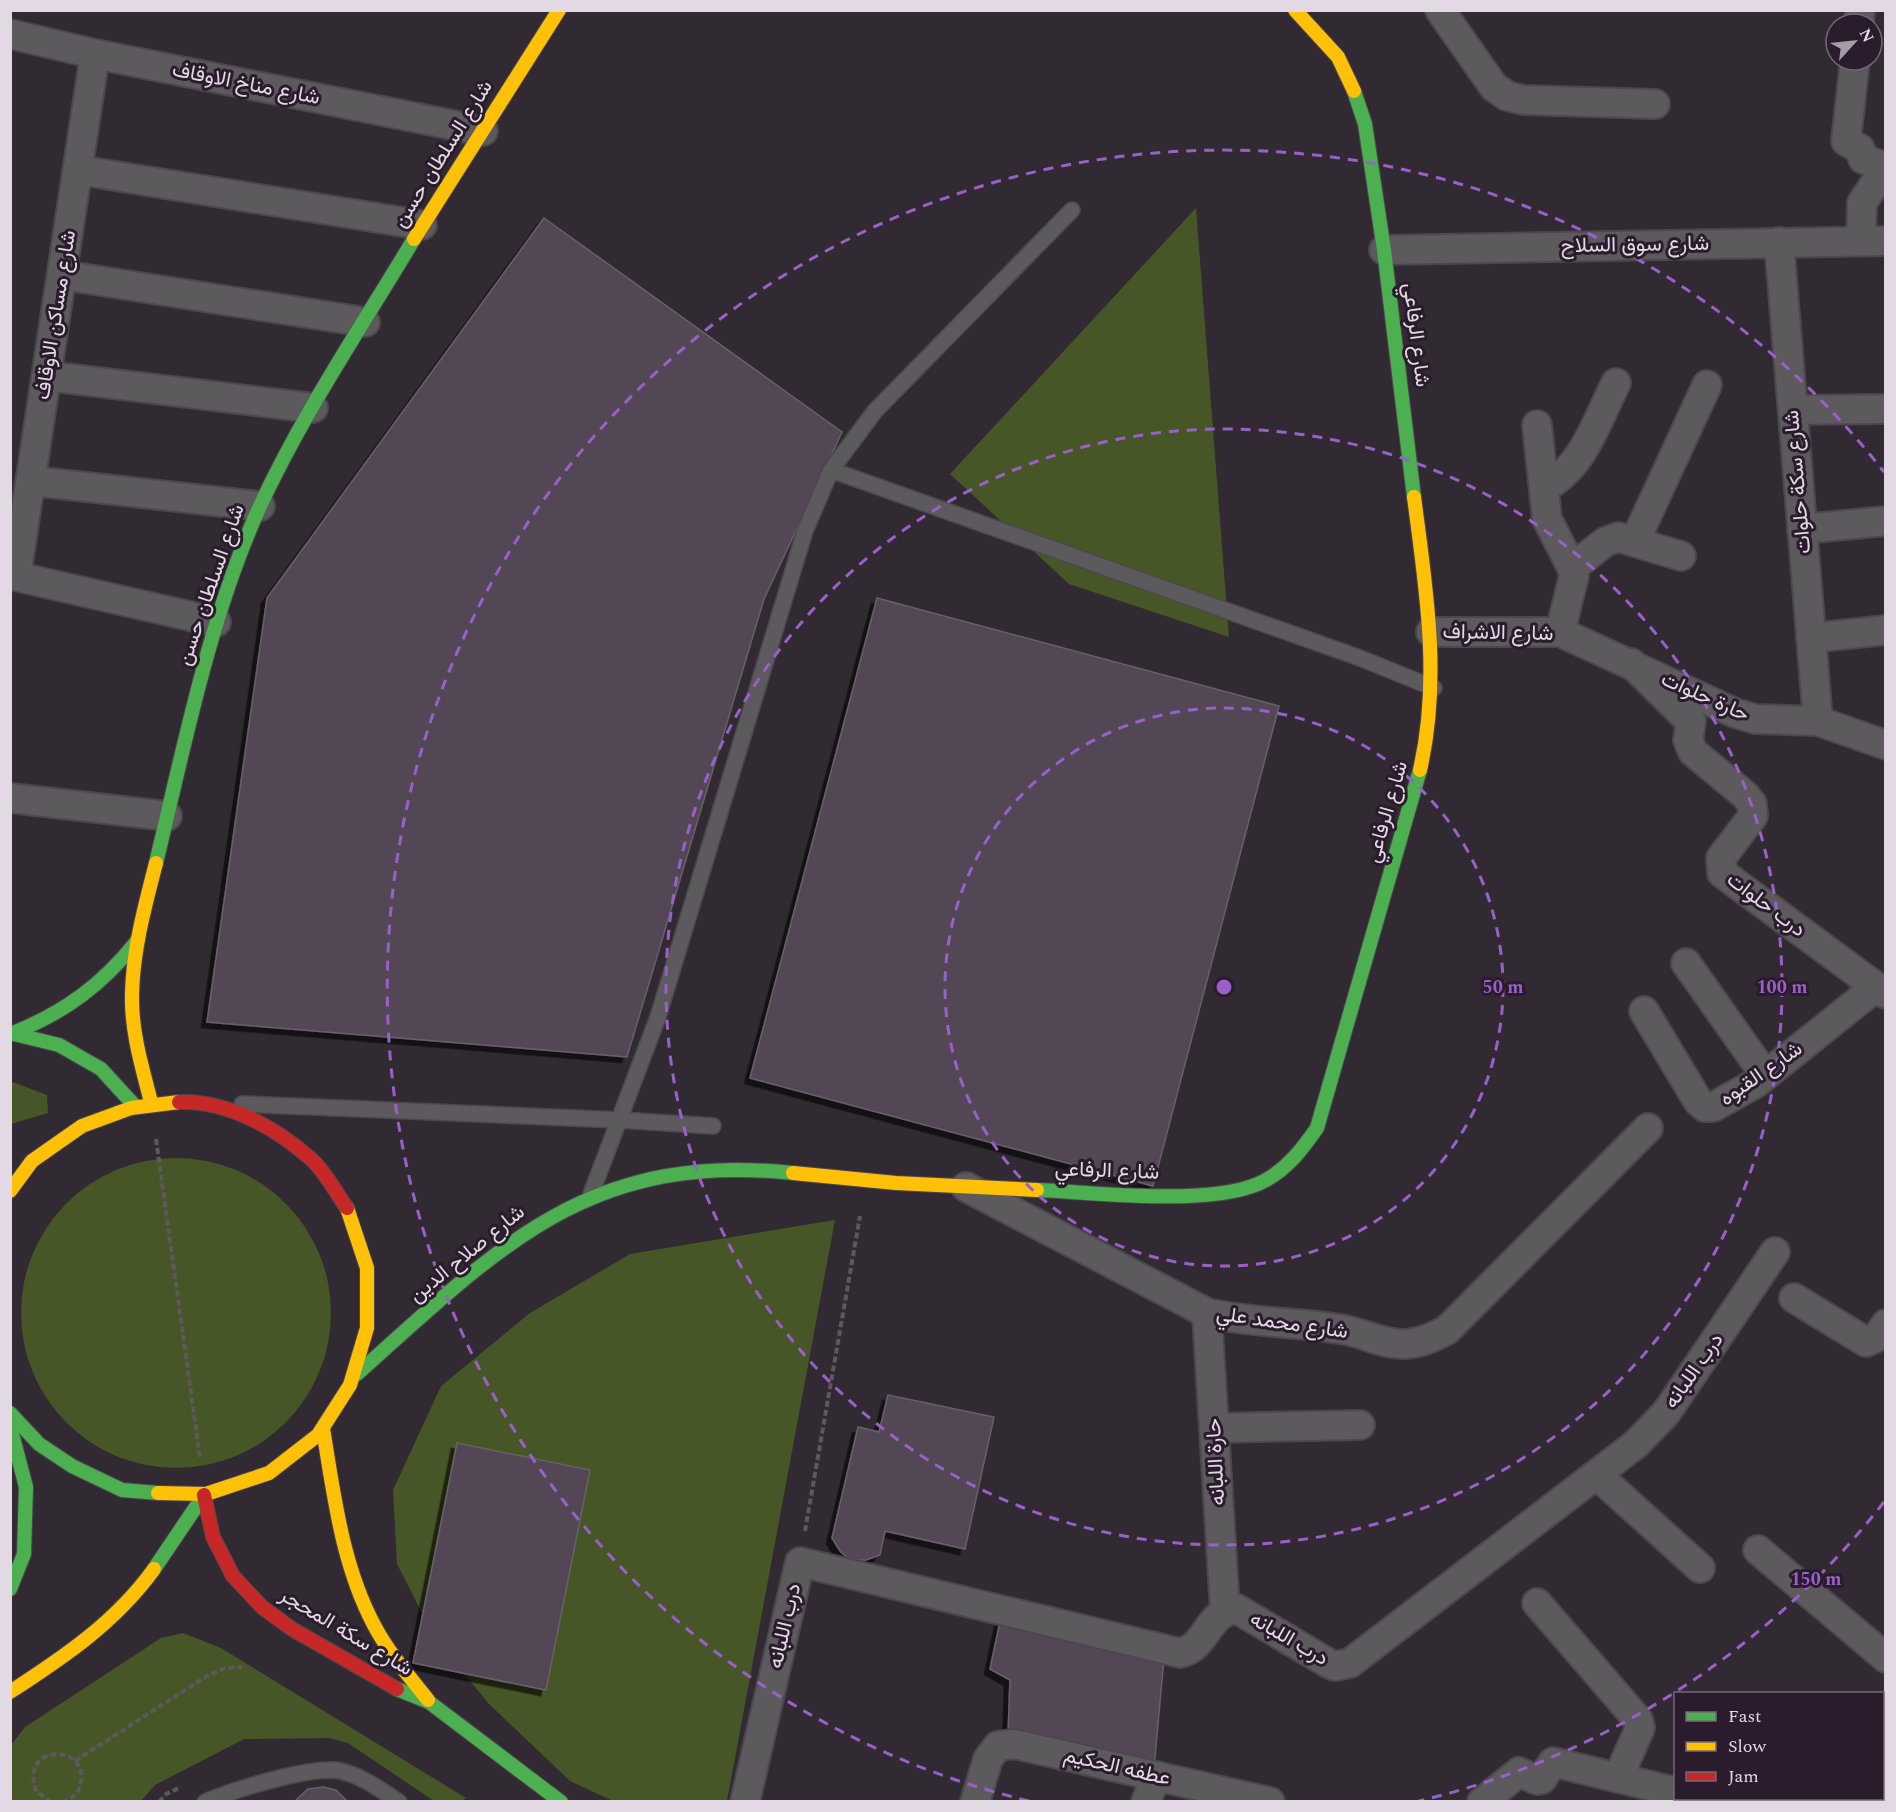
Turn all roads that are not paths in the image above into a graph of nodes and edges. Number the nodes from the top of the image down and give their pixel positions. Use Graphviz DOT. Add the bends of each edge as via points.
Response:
graph roads {
  1 [pos="559,10"];
  2 [pos="1295,10"];
  3 [pos="1440,10"];
  4 [pos="1327,20"];
  5 [pos="10,34"];
  6 [pos="1322,39"];
  7 [pos="95,54"];
  8 [pos="1854,72"];
  9 [pos="1655,104"];
  10 [pos="483,131"];
  11 [pos="1886,167"];
  12 [pos="78,170"];
  13 [pos="1072,210"];
  14 [pos="423,225"];
  15 [pos="1873,241"];
  16 [pos="1779,242"];
  17 [pos="1384,250"];
  18 [pos="62,275"];
  19 [pos="365,322"];
  20 [pos="47,376"];
  21 [pos="1616,382"];
  22 [pos="1707,385"];
  23 [pos="313,408"];
  24 [pos="1886,409"];
  25 [pos="1792,410"];
  26 [pos="1537,425"];
  27 [pos="831,470"];
  28 [pos="31,481"];
  29 [pos="1544,487"];
  30 [pos="260,506"];
  31 [pos="1886,521"];
  32 [pos="1802,529"];
  33 [pos="1635,541"];
  34 [pos="1681,556"];
  35 [pos="1572,568"];
  36 [pos="13,576"];
  37 [pos="216,622"];
  38 [pos="1886,630"];
  39 [pos="1431,632"];
  40 [pos="1560,632"];
  41 [pos="1811,638"];
  42 [pos="1630,663"];
  43 [pos="1434,688"];
  44 [pos="1818,721"];
  45 [pos="1886,745"];
  46 [pos="10,798"];
  47 [pos="166,816"];
  48 [pos="137,941"];
  49 [pos="1686,963"];
  50 [pos="1881,991"];
  51 [pos="1644,1011"];
  52 [pos="12,1033"];
  53 [pos="1766,1075"];
  54 [pos="151,1102"];
  55 [pos="192,1102"];
  56 [pos="134,1105"];
  57 [pos="620,1120"];
  58 [pos="712,1126"];
  59 [pos="1648,1128"];
  60 [pos="866,1181"];
  61 [pos="966,1187"];
  62 [pos="10,1191"];
  63 [pos="590,1199"];
  64 [pos="1775,1252"];
  65 [pos="1794,1298"];
  66 [pos="1207,1313"];
  67 [pos="1886,1324"];
  68 [pos="357,1374"];
  69 [pos="10,1413"];
  70 [pos="1360,1425"];
  71 [pos="10,1426"];
  72 [pos="1214,1428"];
  73 [pos="323,1429"];
  74 [pos="1597,1475"];
  75 [pos="204,1495"];
  76 [pos="1758,1550"];
  77 [pos="1700,1568"];
  78 [pos="10,1589"];
  79 [pos="1536,1603"];
  80 [pos="1225,1611"];
  81 [pos="1886,1658"];
  82 [pos="30,1679"];
  83 [pos="10,1692"];
  84 [pos="10,1698"];
  85 [pos="429,1702"];
  86 [pos="1618,1778"];
  87 [pos="253,1786"];
  88 [pos="1151,1789"];
  89 [pos="1674,1792"];
  90 [pos="205,1802"];
  91 [pos="258,1802"];
  92 [pos="399,1802"];
  93 [pos="561,1802"];
  94 [pos="745,1802"];
  95 [pos="975,1802"];
  96 [pos="1270,1802"];
  97 [pos="1482,1802"];
  1 -- 10 [label="main road, شارع السلطان حسن"];
  2 -- 6 [label="main road"];
  3 -- 9 [label="street" via="1494,87 1507,96 1523,100"];
  4 -- 6 [label="main road"];
  5 -- 7 [label="street, شارع مناخ الاوقاف"];
  6 -- 17 [label="main road, شارع الرفاعي" via="1338,57 1358,100"];
  7 -- 10 [label="street, شارع مناخ الاوقاف"];
  7 -- 12 [label="street, شارع مساكن الاوقاف"];
  8 -- 11 [label="street" via="1846,141 1860,149 1863,159"];
  10 -- 14 [label="main road, شارع السلطان حسن"];
  11 -- 15 [label="street" via="1862,204"];
  12 -- 14 [label="street"];
  12 -- 18 [label="street, شارع مساكن الاوقاف"];
  13 -- 27 [label="lane" via="876,411"];
  14 -- 19 [label="main road, شارع السلطان حسن"];
  15 -- 16 [label="street, شارع سوق السلاح"];
  16 -- 17 [label="street, شارع سوق السلاح"];
  16 -- 25 [label="street, شارع سكة حلوات"];
  17 -- 39 [label="main road, شارع الرفاعي"];
  18 -- 19 [label="street"];
  18 -- 20 [label="street, شارع مساكن الاوقاف"];
  19 -- 23 [label="main road, شارع السلطان حسن"];
  20 -- 23 [label="street"];
  20 -- 28 [label="street, شارع مساكن الاوقاف"];
  21 -- 29 [label="street" via="1578,458 1558,480"];
  22 -- 33 [label="street"];
  23 -- 30 [label="main road, شارع السلطان حسن"];
  24 -- 25 [label="street"];
  25 -- 32 [label="street, شارع سكة حلوات"];
  26 -- 29 [label="street"];
  27 -- 43 [label="lane" via="1360,658"];
  27 -- 57 [label="lane" via="805,531 658,1017"];
  28 -- 30 [label="street"];
  28 -- 36 [label="street, شارع مساكن الاوقاف"];
  29 -- 35 [label="street" via="1550,529"];
  30 -- 37 [label="main road, شارع السلطان حسن"];
  31 -- 32 [label="street"];
  32 -- 41 [label="street, شارع سكة حلوات"];
  33 -- 34 [label="street"];
  33 -- 35 [label="street" via="1611,538"];
  35 -- 40 [label="street" via="1574,584"];
  36 -- 37 [label="street, شارع مساكن الاوقاف"];
  37 -- 47 [label="main road, شارع السلطان حسن"];
  38 -- 41 [label="street"];
  39 -- 40 [label="street, شارع الاشراف"];
  39 -- 43 [label="main road, شارع الرفاعي"];
  40 -- 42 [label="street, شارع الاشراف"];
  41 -- 44 [label="street, شارع سكة حلوات"];
  42 -- 44 [label="street, حارة حلوات" via="1735,713 1755,719"];
  42 -- 50 [label="street, درب حلوات" via="1691,722 1688,740 1693,752 1752,804 1753,816 1721,858 1722,873"];
  43 -- 61 [label="main road, شارع الرفاعي" via="1429,742 1411,807 1317,1128 1298,1156 1272,1176 1242,1189 1188,1195"];
  44 -- 45 [label="street, حارة حلوات"];
  46 -- 47 [label="street"];
  47 -- 48 [label="main road, شارع السلطان حسن"];
  48 -- 52 [label="main road" via="113,973 84,999 50,1019"];
  48 -- 54 [label="main road, شارع السلطان حسن" via="132,995 136,1038"];
  49 -- 53 [label="street"];
  50 -- 53 [label="street, شارع القبوه"];
  51 -- 53 [label="street, شارع القبوه" via="1705,1107 1730,1100"];
  52 -- 56 [label="main road" via="59,1045 101,1069"];
  54 -- 55 [label="main road"];
  54 -- 56 [label="main road"];
  55 -- 57 [label="lane"];
  55 -- 68 [label="main road" via="236,1112 278,1132 314,1160 342,1197 361,1239 370,1284 369,1330"];
  56 -- 62 [label="main road" via="75,1127 27,1166"];
  57 -- 58 [label="lane"];
  57 -- 63 [label="lane"];
  59 -- 66 [label="street, شارع محمد علي" via="1447,1330 1427,1340 1383,1342 1344,1329 1244,1321"];
  60 -- 61 [label="main road, شارع الرفاعي"];
  60 -- 63 [label="main road, شارع صلاح الدين" via="758,1170 685,1172 614,1188"];
  61 -- 66 [label="street, شارع محمد علي"];
  63 -- 68 [label="main road, شارع صلاح الدين" via="547,1218 488,1261"];
  64 -- 74 [label="street, درب اللبانه" via="1666,1413 1636,1444"];
  65 -- 67 [label="street" via="1866,1342 1877,1338"];
  66 -- 72 [label="street, حارة اللبانه"];
  68 -- 73 [label="main road"];
  69 -- 75 [label="main road" via="24,1431 60,1461 125,1491"];
  70 -- 72 [label="street"];
  71 -- 78 [label="main road" via="26,1487 24,1554"];
  72 -- 80 [label="street, حارة اللبانه"];
  73 -- 75 [label="main road" via="290,1460 249,1482"];
  73 -- 85 [label="main road, شارع سكة المحجر" via="345,1546 357,1587 374,1625"];
  74 -- 77 [label="street"];
  74 -- 80 [label="street, درب اللبانه" via="1350,1663 1335,1666 1237,1609"];
  75 -- 82 [label="main road" via="153,1572 127,1603 98,1631"];
  75 -- 85 [label="main road, شارع سكة المحجر" via="213,1537 233,1576 262,1607 292,1629 394,1688"];
  76 -- 81 [label="street"];
  79 -- 86 [label="street" via="1638,1720 1640,1728"];
  80 -- 94 [label="street, درب اللبانه" via="1215,1618 1194,1648 1180,1653 800,1562"];
  82 -- 83 [label="main road"];
  82 -- 84 [label="lane"];
  85 -- 93 [label="main road, شارع سكة المحجر"];
  86 -- 89 [label="street"];
  86 -- 97 [label="street" via="1553,1762 1542,1779 1519,1772"];
  87 -- 90 [label="lane"];
  87 -- 91 [label="lane"];
  87 -- 92 [label="lane" via="340,1771 360,1777"];
  88 -- 95 [label="street, عطفه الحكيم" via="1014,1744 998,1746 988,1759"];
  88 -- 96 [label="street, عطفه الحكيم"];
}
